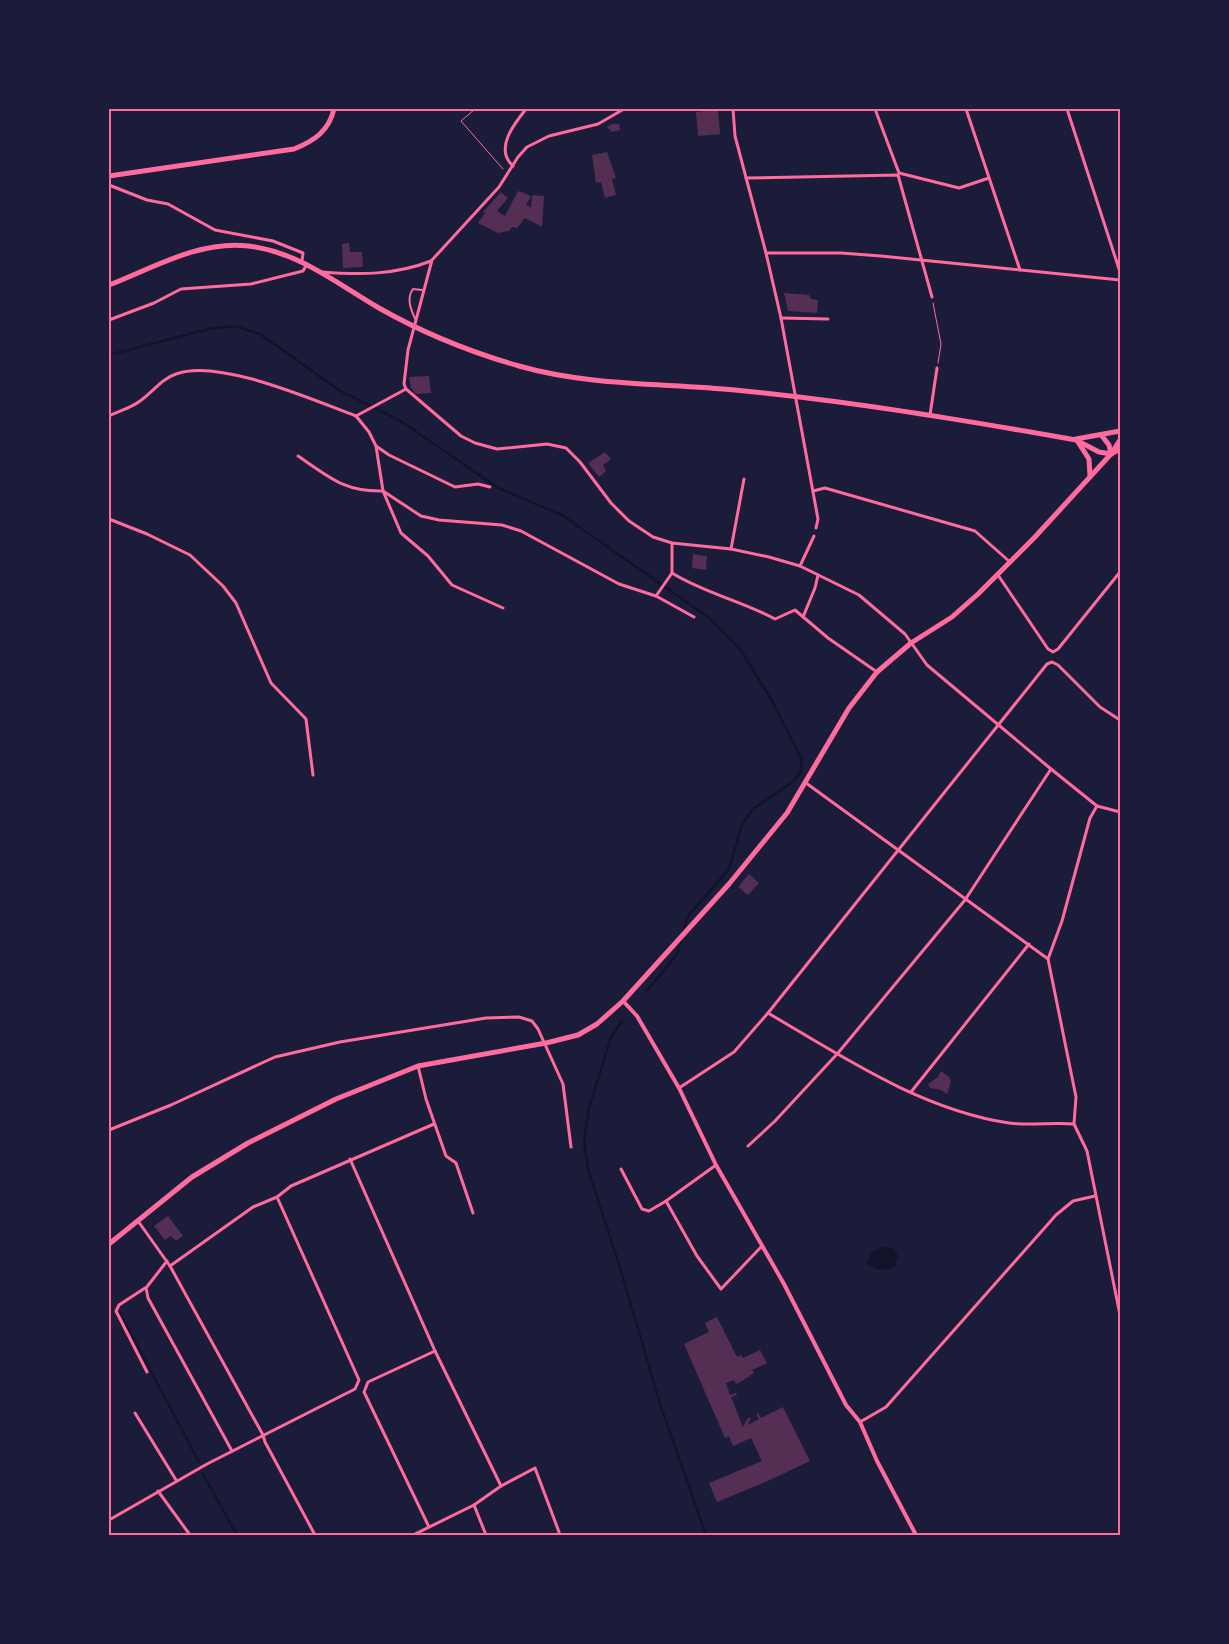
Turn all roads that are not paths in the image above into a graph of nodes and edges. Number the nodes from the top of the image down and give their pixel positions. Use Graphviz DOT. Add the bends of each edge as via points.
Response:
graph roads {
  1 [pos="334,109"];
  2 [pos="526,109"];
  3 [pos="624,109"];
  4 [pos="733,109"];
  5 [pos="775,109"];
  6 [pos="789,109"];
  7 [pos="794,109"];
  8 [pos="845,109"];
  9 [pos="875,109"];
  10 [pos="966,109"];
  11 [pos="1067,109"];
  12 [pos="513,166"];
  13 [pos="109,176"];
  14 [pos="746,178"];
  15 [pos="990,178"];
  16 [pos="109,185"];
  17 [pos="766,253"];
  18 [pos="432,260"];
  19 [pos="923,260"];
  20 [pos="305,263"];
  21 [pos="1020,270"];
  22 [pos="322,272"];
  23 [pos="1120,272"];
  24 [pos="1120,280"];
  25 [pos="109,285"];
  26 [pos="422,290"];
  27 [pos="932,297"];
  28 [pos="780,318"];
  29 [pos="828,319"];
  30 [pos="109,320"];
  31 [pos="416,321"];
  32 [pos="415,327"];
  33 [pos="937,368"];
  34 [pos="406,389"];
  35 [pos="796,396"];
  36 [pos="109,416"];
  37 [pos="356,416"];
  38 [pos="930,416"];
  39 [pos="1120,431"];
  40 [pos="1102,436"];
  41 [pos="1076,440"];
  42 [pos="1120,440"];
  43 [pos="376,446"];
  44 [pos="1120,449"];
  45 [pos="1111,454"];
  46 [pos="298,456"];
  47 [pos="1090,476"];
  48 [pos="744,480"];
  49 [pos="490,488"];
  50 [pos="383,490"];
  51 [pos="813,491"];
  52 [pos="109,519"];
  53 [pos="816,528"];
  54 [pos="814,536"];
  55 [pos="672,543"];
  56 [pos="731,549"];
  57 [pos="1010,563"];
  58 [pos="800,566"];
  59 [pos="1120,572"];
  60 [pos="672,573"];
  61 [pos="998,574"];
  62 [pos="818,575"];
  63 [pos="656,596"];
  64 [pos="503,608"];
  65 [pos="694,617"];
  66 [pos="803,617"];
  67 [pos="911,643"];
  68 [pos="878,672"];
  69 [pos="1120,720"];
  70 [pos="999,725"];
  71 [pos="1051,769"];
  72 [pos="313,775"];
  73 [pos="806,783"];
  74 [pos="1097,806"];
  75 [pos="1120,812"];
  76 [pos="898,851"];
  77 [pos="965,900"];
  78 [pos="1029,944"];
  79 [pos="1048,959"];
  80 [pos="623,1001"];
  81 [pos="768,1014"];
  82 [pos="546,1043"];
  83 [pos="838,1053"];
  84 [pos="418,1066"];
  85 [pos="680,1088"];
  86 [pos="911,1092"];
  87 [pos="434,1124"];
  88 [pos="1074,1124"];
  89 [pos="109,1130"];
  90 [pos="748,1146"];
  91 [pos="571,1147"];
  92 [pos="350,1159"];
  93 [pos="716,1165"];
  94 [pos="621,1169"];
  95 [pos="1095,1196"];
  96 [pos="278,1197"];
  97 [pos="666,1202"];
  98 [pos="473,1213"];
  99 [pos="138,1220"];
  100 [pos="109,1244"];
  101 [pos="762,1246"];
  102 [pos="167,1261"];
  103 [pos="170,1266"];
  104 [pos="146,1288"];
  105 [pos="1120,1310"];
  106 [pos="1120,1315"];
  107 [pos="435,1351"];
  108 [pos="147,1372"];
  109 [pos="135,1413"];
  110 [pos="860,1422"];
  111 [pos="263,1435"];
  112 [pos="232,1451"];
  113 [pos="176,1480"];
  114 [pos="501,1486"];
  115 [pos="158,1491"];
  116 [pos="474,1505"];
  117 [pos="109,1520"];
  118 [pos="429,1527"];
  119 [pos="559,1532"];
  120 [pos="190,1535"];
  121 [pos="315,1535"];
  122 [pos="413,1535"];
  123 [pos="486,1535"];
  124 [pos="916,1535"];
  1 -- 13 [label="main road" via="322,133 312,142 294,149"];
  2 -- 12 [label="street" via="511,130 504,150 506,159"];
  3 -- 12 [label="street" via="598,124 538,140 523,150"];
  4 -- 14 [label="street" via="735,136"];
  5 -- 6 [label="street"];
  7 -- 8 [label="street"];
  9 -- 15 [label="street" via="899,173 959,188"];
  10 -- 15 [label="street"];
  11 -- 23 [label="street"];
  12 -- 18 [label="street" via="499,187"];
  14 -- 17 [label="street"];
  14 -- 19 [label="street" via="898,175"];
  15 -- 21 [label="street"];
  16 -- 20 [label="street" via="147,200 168,204 214,230 290,246 303,253"];
  17 -- 19 [label="street" via="841,253"];
  17 -- 28 [label="street"];
  18 -- 22 [label="street" via="413,268 373,274"];
  18 -- 26 [label="street"];
  19 -- 21 [label="street"];
  19 -- 27 [label="street"];
  20 -- 22 [label="main road"];
  20 -- 25 [label="main road" via="278,251 219,245 200,249"];
  20 -- 30 [label="street" via="304,271 251,284 181,289"];
  21 -- 24 [label="street"];
  22 -- 32 [label="main road"];
  26 -- 31 [label="street"];
  26 -- 31 [label="lane" via="413,289 410,293 410,306"];
  28 -- 29 [label="street"];
  28 -- 35 [label="street"];
  31 -- 32 [label="street"];
  32 -- 34 [label="street" via="405,367"];
  32 -- 35 [label="main road" via="475,352 557,374"];
  33 -- 38 [label="street"];
  34 -- 37 [label="street"];
  34 -- 55 [label="street" via="461,436 475,443 497,449 547,444 566,448 630,521 653,537"];
  35 -- 38 [label="main road"];
  35 -- 51 [label="street"];
  36 -- 37 [label="street" via="140,401 170,376 189,370 211,370 234,374"];
  37 -- 43 [label="street"];
  38 -- 41 [label="main road"];
  39 -- 40 [label="main road"];
  40 -- 41 [label="main road"];
  40 -- 45 [label="main road"];
  41 -- 45 [label="main road" via="1099,452"];
  41 -- 47 [label="main road" via="1090,458"];
  42 -- 45 [label="main road"];
  43 -- 49 [label="street" via="455,487 478,484"];
  43 -- 50 [label="street"];
  44 -- 45 [label="main road"];
  45 -- 47 [label="main road"];
  46 -- 50 [label="street" via="339,484 362,491"];
  47 -- 57 [label="main road"];
  48 -- 56 [label="street"];
  50 -- 63 [label="street" via="422,516 502,525 522,531 619,584"];
  50 -- 64 [label="street" via="401,533 428,556 444,578 452,585"];
  51 -- 53 [label="street" via="818,519"];
  51 -- 57 [label="street" via="825,488 974,531"];
  52 -- 72 [label="street" via="190,555 224,586 236,603 271,683 306,719"];
  54 -- 58 [label="street"];
  55 -- 56 [label="street"];
  55 -- 60 [label="street"];
  56 -- 58 [label="street"];
  57 -- 61 [label="main road"];
  58 -- 62 [label="street"];
  59 -- 61 [label="street" via="1053,652"];
  60 -- 63 [label="street"];
  60 -- 66 [label="street" via="691,585 775,619 795,610"];
  61 -- 67 [label="main road" via="952,617"];
  62 -- 66 [label="street"];
  62 -- 67 [label="street" via="858,595 880,611"];
  63 -- 65 [label="street"];
  66 -- 68 [label="street"];
  67 -- 68 [label="main road"];
  67 -- 70 [label="street" via="927,665"];
  68 -- 73 [label="main road" via="849,708"];
  69 -- 70 [label="street" via="1100,707 1052,662 1046,664"];
  70 -- 71 [label="street"];
  70 -- 76 [label="street"];
  71 -- 74 [label="street"];
  71 -- 77 [label="street"];
  73 -- 76 [label="street"];
  73 -- 80 [label="main road" via="763,842"];
  74 -- 75 [label="street"];
  74 -- 79 [label="street" via="1090,818 1062,921"];
  76 -- 77 [label="street"];
  76 -- 81 [label="street"];
  77 -- 78 [label="street"];
  77 -- 83 [label="street"];
  78 -- 79 [label="street"];
  78 -- 86 [label="street"];
  79 -- 88 [label="street" via="1076,1097"];
  80 -- 82 [label="main road" via="597,1024"];
  80 -- 85 [label="street" via="637,1016"];
  81 -- 83 [label="street"];
  81 -- 85 [label="street" via="734,1052"];
  82 -- 84 [label="main road"];
  82 -- 89 [label="street" via="532,1021 519,1017 434,1025 340,1042 275,1057"];
  82 -- 91 [label="street" via="563,1084"];
  83 -- 86 [label="street"];
  83 -- 90 [label="street"];
  84 -- 87 [label="street"];
  84 -- 99 [label="main road" via="336,1099 248,1143 192,1177"];
  85 -- 93 [label="street"];
  86 -- 88 [label="street" via="974,1116 1010,1123"];
  87 -- 92 [label="street"];
  87 -- 98 [label="street" via="446,1156 456,1163"];
  88 -- 95 [label="street" via="1087,1151"];
  92 -- 96 [label="street" via="291,1186"];
  92 -- 107 [label="street"];
  93 -- 97 [label="street"];
  93 -- 101 [label="street"];
  94 -- 97 [label="street" via="642,1208 649,1211"];
  95 -- 105 [label="street"];
  95 -- 110 [label="street" via="1073,1201 1056,1216 886,1407"];
  96 -- 103 [label="street" via="253,1207"];
  96 -- 111 [label="street" via="359,1380 354,1389"];
  97 -- 101 [label="street" via="697,1256 721,1289"];
  99 -- 100 [label="main road"];
  99 -- 102 [label="street"];
  101 -- 110 [label="street" via="846,1405"];
  102 -- 103 [label="street"];
  102 -- 104 [label="street"];
  103 -- 111 [label="street"];
  104 -- 108 [label="street" via="119,1305 116,1311"];
  104 -- 112 [label="street" via="168,1338"];
  105 -- 106 [label="street"];
  107 -- 114 [label="street"];
  107 -- 118 [label="street" via="368,1382 364,1392"];
  109 -- 113 [label="street"];
  110 -- 124 [label="street" via="877,1462"];
  111 -- 112 [label="street"];
  111 -- 121 [label="street"];
  112 -- 113 [label="street"];
  113 -- 115 [label="street"];
  114 -- 116 [label="street"];
  114 -- 119 [label="street" via="535,1468"];
  115 -- 117 [label="street"];
  115 -- 120 [label="street"];
  116 -- 118 [label="street"];
  116 -- 123 [label="street"];
  118 -- 122 [label="street"];
}
